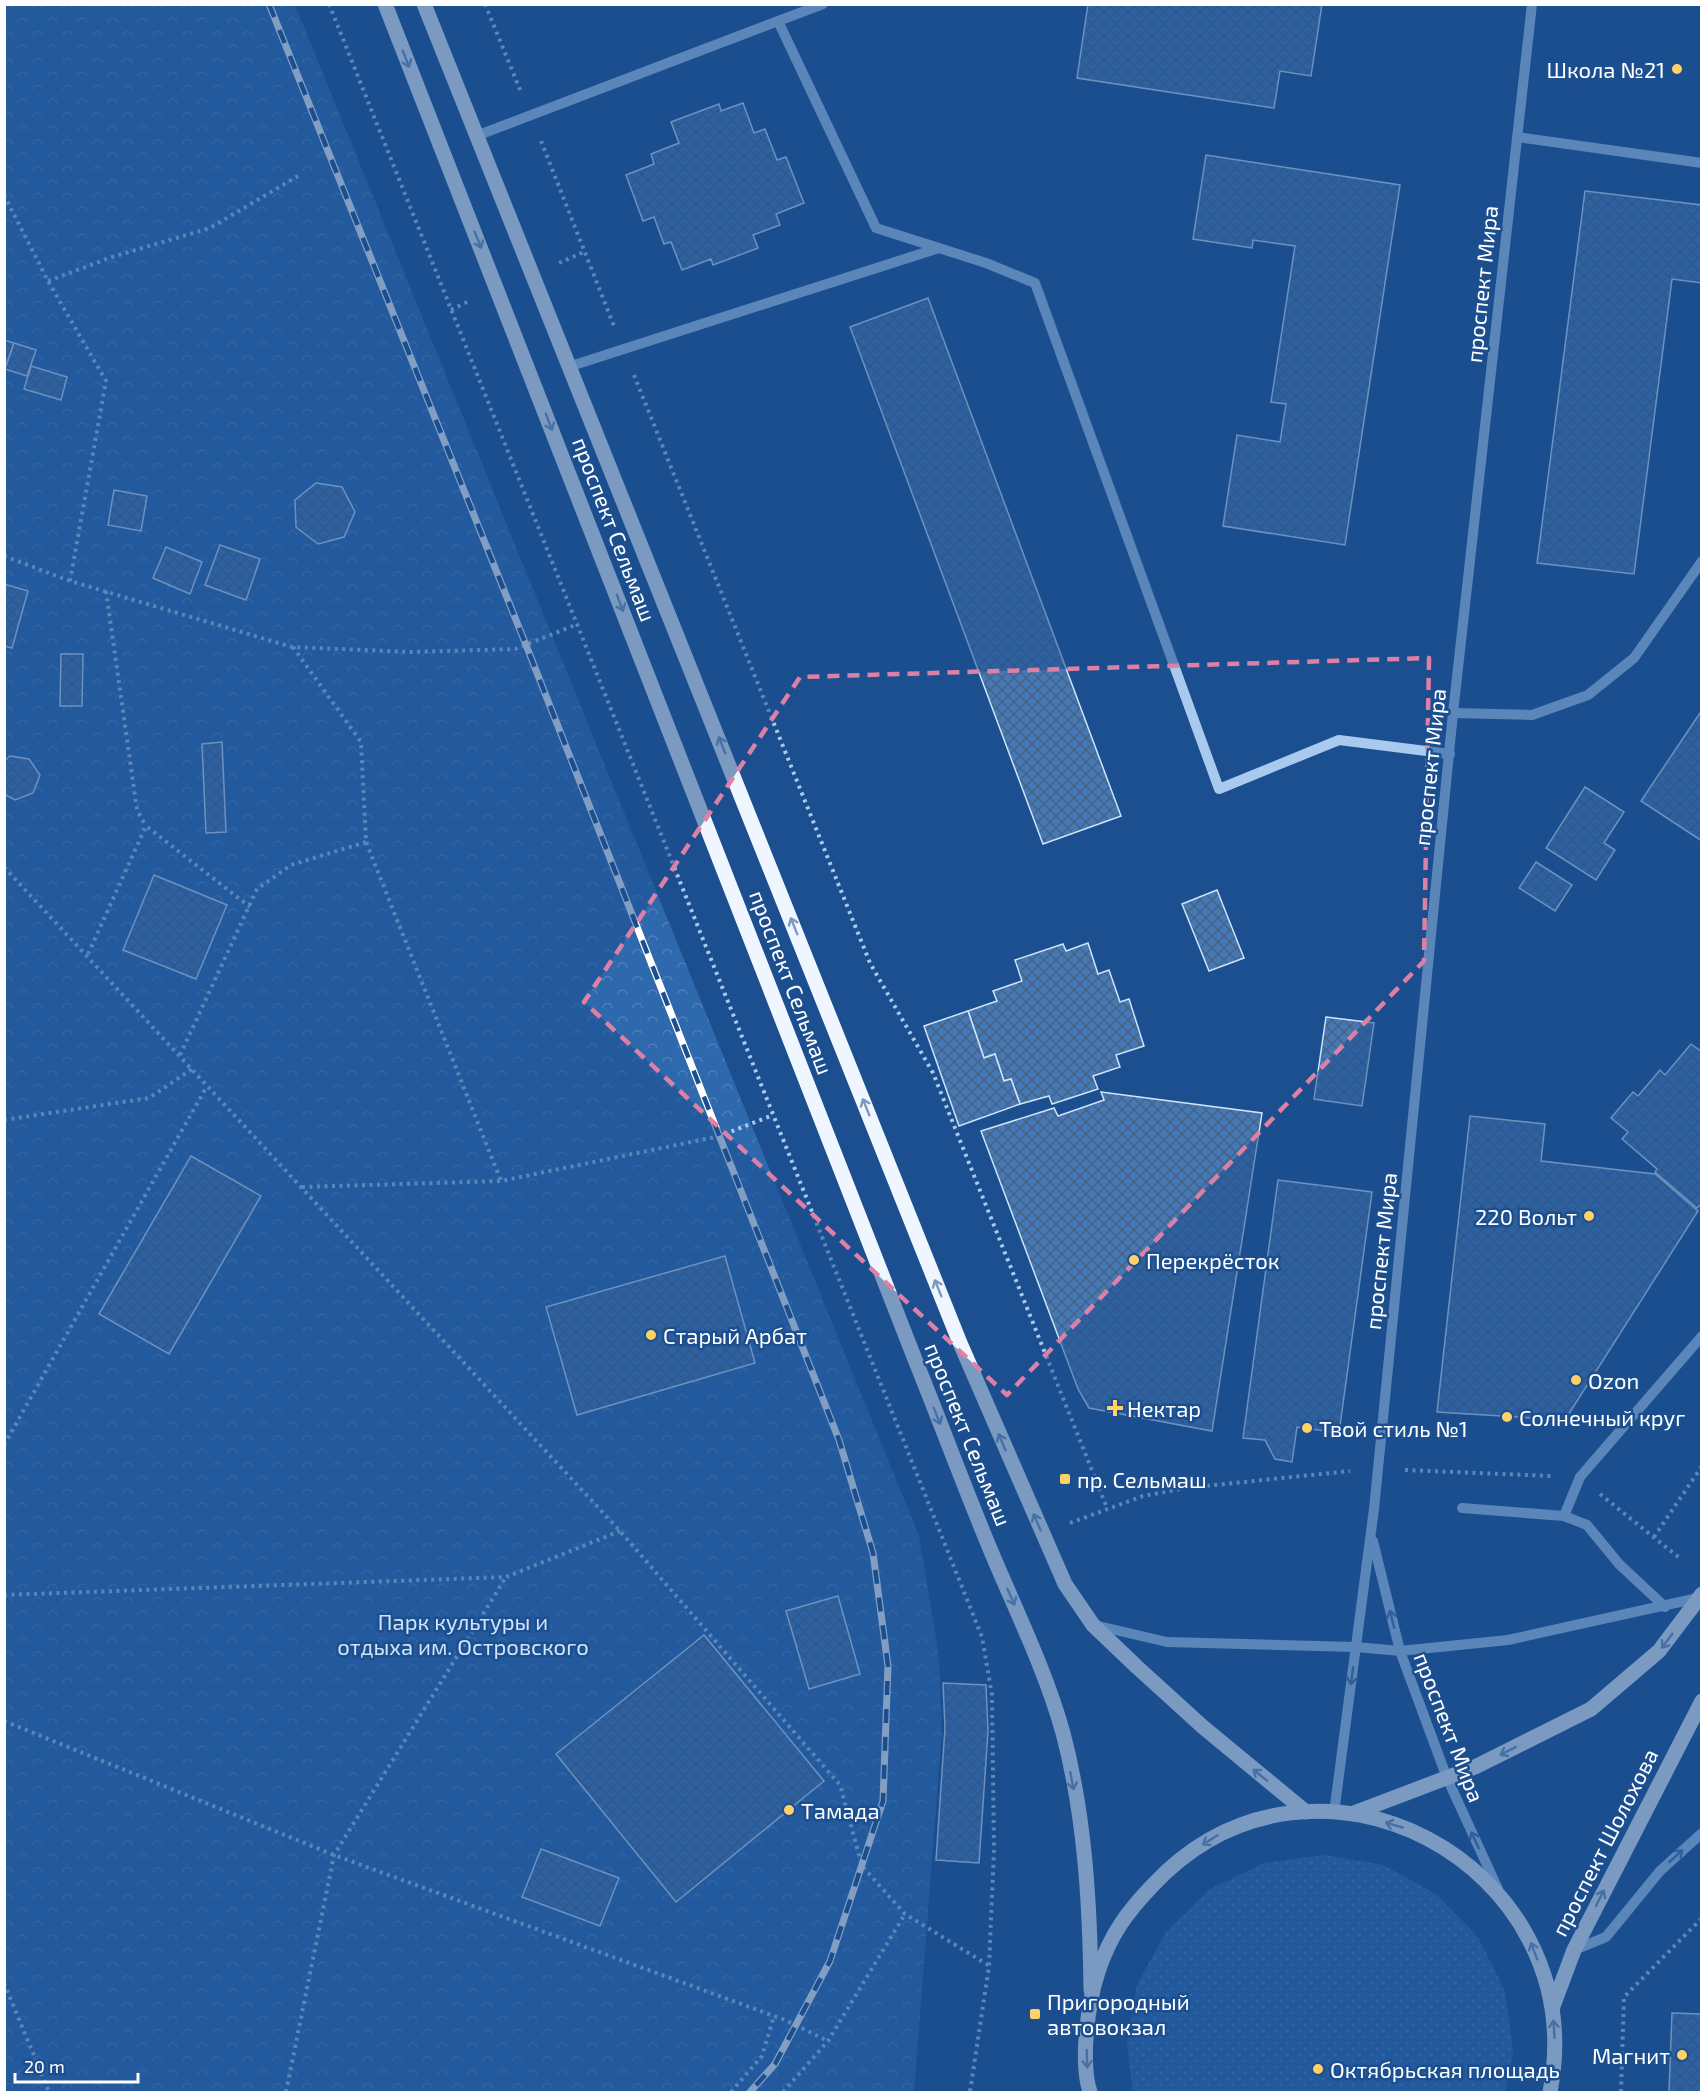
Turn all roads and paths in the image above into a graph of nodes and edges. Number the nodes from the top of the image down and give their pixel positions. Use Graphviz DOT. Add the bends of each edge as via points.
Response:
graph roads {
  1 [pos="329,4"];
  2 [pos="385,4"];
  3 [pos="424,4"];
  4 [pos="485,4"];
  5 [pos="823,4"];
  6 [pos="1532,4"];
  7 [pos="778,21"];
  8 [pos="531,114"];
  9 [pos="476,136"];
  10 [pos="1517,137"];
  11 [pos="1701,164"];
  12 [pos="298,176"];
  13 [pos="4,195"];
  14 [pos="940,248"];
  15 [pos="48,281"];
  16 [pos="623,349"];
  17 [pos="571,366"];
  18 [pos="4,556"];
  19 [pos="1701,561"];
  20 [pos="70,581"];
  21 [pos="105,591"];
  22 [pos="578,624"];
  23 [pos="292,647"];
  24 [pos="1453,713"];
  25 [pos="1450,754"];
  26 [pos="146,826"];
  27 [pos="366,842"];
  28 [pos="4,867"];
  29 [pos="250,907"];
  30 [pos="88,954"];
  31 [pos="180,1055"];
  32 [pos="192,1069"];
  33 [pos="207,1086"];
  34 [pos="773,1115"];
  35 [pos="4,1120"];
  36 [pos="501,1181"];
  37 [pos="302,1187"];
  38 [pos="1701,1336"];
  39 [pos="4,1445"];
  40 [pos="1701,1466"];
  41 [pos="1107,1508"];
  42 [pos="1462,1508"];
  43 [pos="1564,1516"];
  44 [pos="620,1531"];
  45 [pos="1371,1535"];
  46 [pos="1654,1537"];
  47 [pos="506,1577"];
  48 [pos="4,1595"];
  49 [pos="1700,1596"];
  50 [pos="1665,1607"];
  51 [pos="1094,1625"];
  52 [pos="1356,1647"];
  53 [pos="1400,1651"];
  54 [pos="1701,1701"];
  55 [pos="4,1721"];
  56 [pos="1447,1778"];
  57 [pos="1306,1812"];
  58 [pos="1334,1813"];
  59 [pos="1354,1814"];
  60 [pos="1701,1833"];
  61 [pos="334,1855"];
  62 [pos="1500,1893"];
  63 [pos="905,1914"];
  64 [pos="1701,1918"];
  65 [pos="1574,1950"];
  66 [pos="989,1966"];
  67 [pos="4,1983"];
  68 [pos="1092,1990"];
  69 [pos="1553,2006"];
  70 [pos="774,2016"];
  71 [pos="828,2042"];
  72 [pos="1088,2091"];
  73 [pos="49,2092"];
  74 [pos="286,2092"];
  75 [pos="731,2092"];
  76 [pos="783,2092"];
  77 [pos="970,2092"];
  78 [pos="1550,2092"];
  79 [pos="1621,2092"];
  1 -- 22 [label="path"];
  2 -- 68 [label="main road, проспект Сельмаш, one-way" via="920,1372 1044,1673 1077,1803 1089,1901"];
  3 -- 9 [label="main road, проспект Сельмаш"];
  4 -- 8 [label="path"];
  5 -- 7 [label="street"];
  6 -- 10 [label="street, проспект Мира"];
  7 -- 8 [label="street"];
  7 -- 14 [label="street" via="876,228"];
  8 -- 9 [label="street"];
  8 -- 16 [label="path"];
  9 -- 17 [label="main road, проспект Сельмаш"];
  10 -- 11 [label="street"];
  10 -- 24 [label="street, проспект Мира"];
  12 -- 15 [label="path" via="210,228"];
  13 -- 15 [label="path"];
  14 -- 16 [label="street"];
  14 -- 25 [label="street" via="1035,283 1219,789 1339,740"];
  15 -- 20 [label="path" via="106,381"];
  16 -- 17 [label="street"];
  16 -- 41 [label="path" via="870,963 933,1073"];
  51 -- 17 [label="main road, проспект Сельмаш, one-way" via="1065,1584 960,1342"];
  18 -- 20 [label="path"];
  19 -- 24 [label="street" via="1634,658 1588,695 1532,715"];
  20 -- 21 [label="path"];
  21 -- 23 [label="path"];
  21 -- 26 [label="path" via="137,810"];
  22 -- 23 [label="path" via="515,649 411,652"];
  22 -- 34 [label="path"];
  23 -- 27 [label="path" via="361,742"];
  24 -- 25 [label="street, проспект Мира"];
  25 -- 45 [label="street, проспект Мира"];
  26 -- 29 [label="path"];
  26 -- 30 [label="path"];
  27 -- 29 [label="path" via="291,865 257,889"];
  27 -- 36 [label="path"];
  28 -- 30 [label="path"];
  29 -- 31 [label="path"];
  30 -- 31 [label="path"];
  31 -- 32 [label="path"];
  32 -- 33 [label="path"];
  32 -- 35 [label="path" via="149,1098"];
  33 -- 37 [label="path"];
  33 -- 39 [label="path"];
  34 -- 36 [label="path" via="720,1136"];
  34 -- 66 [label="path" via="982,1637 992,1695 994,1850"];
  36 -- 37 [label="path"];
  37 -- 44 [label="path"];
  38 -- 43 [label="street" via="1580,1477"];
  40 -- 46 [label="path"];
  42 -- 43 [label="street"];
  43 -- 50 [label="street" via="1587,1525 1619,1563"];
  44 -- 47 [label="path"];
  44 -- 63 [label="path" via="840,1785 862,1866"];
  45 -- 52 [label="street, проспект Мира"];
  53 -- 45 [label="street, проспект Мира, one-way"];
  47 -- 48 [label="path"];
  47 -- 61 [label="path"];
  49 -- 50 [label="street"];
  49 -- 56 [label="main road, one-way" via="1659,1651 1590,1709"];
  50 -- 53 [label="street" via="1508,1640"];
  51 -- 52 [label="street" via="1167,1642"];
  57 -- 51 [label="main road, проспект Сельмаш, one-way" via="1203,1727"];
  52 -- 53 [label="street"];
  52 -- 58 [label="street, проспект Мира, one-way"];
  53 -- 56 [label="street, проспект Мира"];
  65 -- 54 [label="main road, проспект Шолохова, one-way"];
  55 -- 61 [label="path"];
  56 -- 59 [label="main road"];
  62 -- 56 [label="street, проспект Мира, one-way"];
  57 -- 58 [label="main road"];
  57 -- 68 [label="main road, one-way" via="1264,1818 1220,1834 1173,1863 1125,1915 1104,1953"];
  58 -- 59 [label="main road"];
  62 -- 59 [label="main road, one-way" via="1458,1856 1411,1830"];
  65 -- 60 [label="street, one-way" via="1606,1937 1660,1871"];
  61 -- 70 [label="path"];
  61 -- 74 [label="path"];
  69 -- 62 [label="main road, one-way" via="1533,1945"];
  63 -- 66 [label="path"];
  63 -- 71 [label="path"];
  64 -- 79 [label="path" via="1624,1997"];
  65 -- 69 [label="main road, проспект Шолохова"];
  66 -- 77 [label="path"];
  67 -- 73 [label="path"];
  68 -- 72 [label="main road, one-way" via="1086,2036"];
  78 -- 69 [label="main road, one-way" via="1556,2060"];
  70 -- 71 [label="path"];
  70 -- 75 [label="path" via="762,2056"];
  71 -- 76 [label="path"];
}
